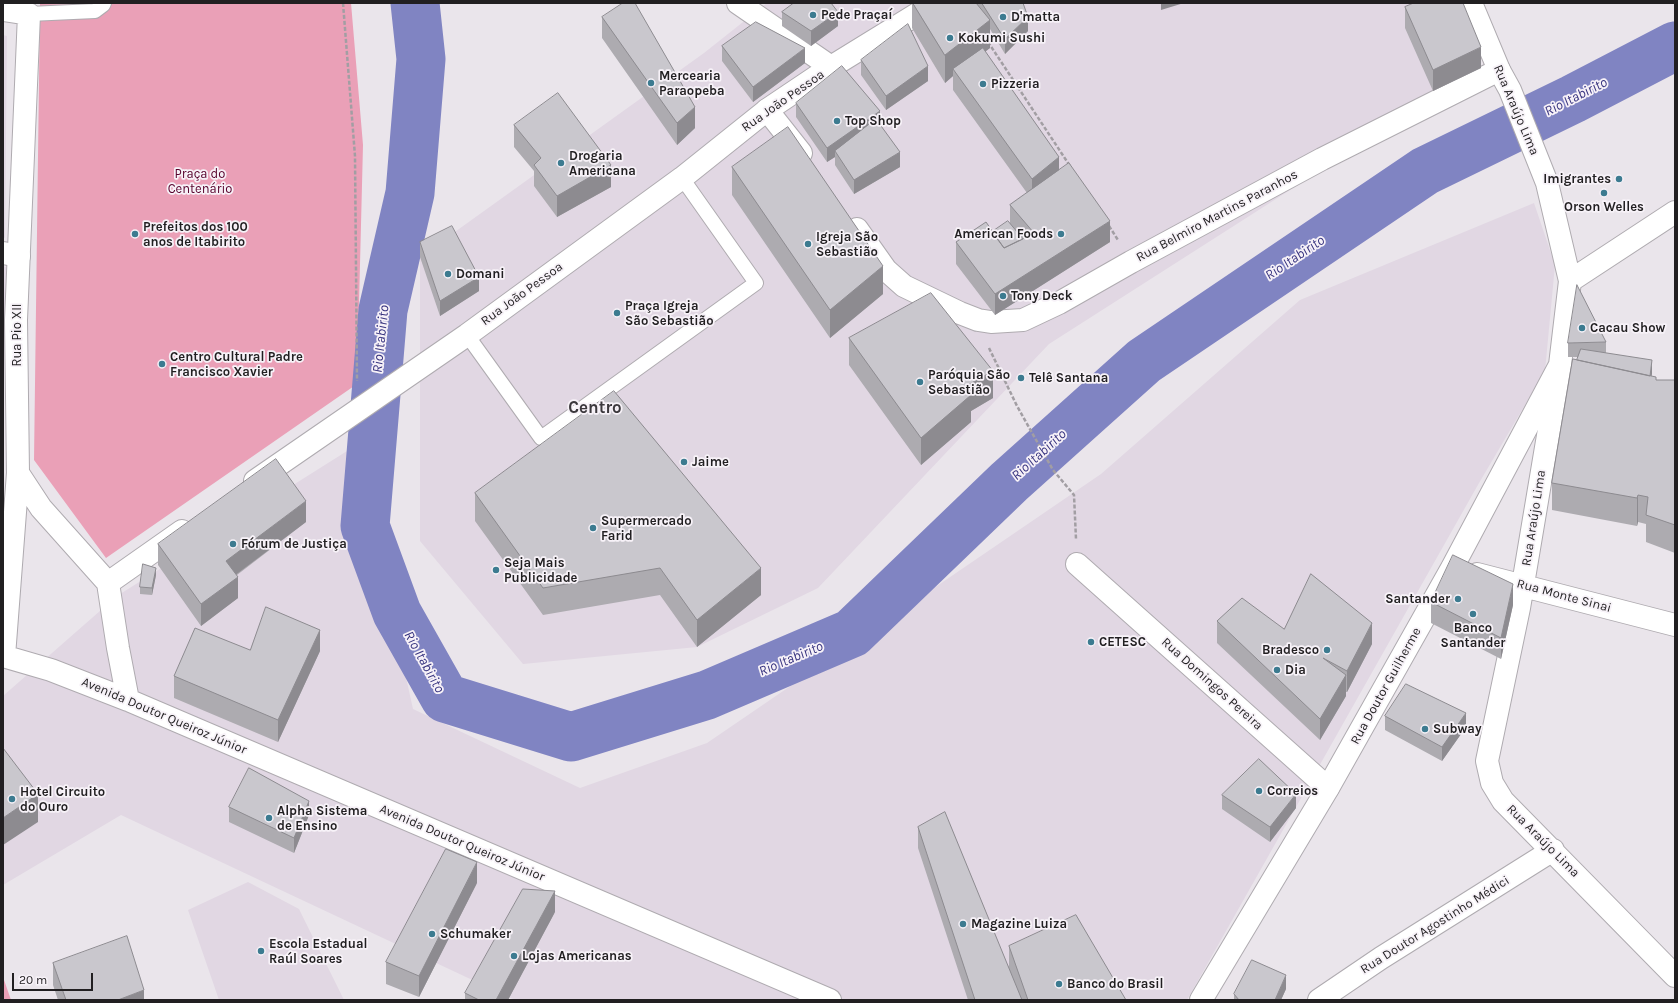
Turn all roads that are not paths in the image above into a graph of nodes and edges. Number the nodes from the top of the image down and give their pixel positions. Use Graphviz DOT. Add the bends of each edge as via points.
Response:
graph roads {
  1 [pos="104,3"];
  2 [pos="738,3"];
  3 [pos="935,3"];
  4 [pos="1471,3"];
  5 [pos="3,10"];
  6 [pos="29,14"];
  7 [pos="831,67"];
  8 [pos="1500,70"];
  9 [pos="767,110"];
  10 [pos="812,168"];
  11 [pos="682,178"];
  12 [pos="844,212"];
  13 [pos="1675,212"];
  14 [pos="11,255"];
  15 [pos="1570,281"];
  16 [pos="460,339"];
  17 [pos="1560,365"];
  18 [pos="18,472"];
  19 [pos="236,494"];
  20 [pos="198,520"];
  21 [pos="1077,564"];
  22 [pos="1452,568"];
  23 [pos="108,583"];
  24 [pos="1523,585"];
  25 [pos="1675,625"];
  26 [pos="3,656"];
  27 [pos="128,700"];
  28 [pos="1328,788"];
  29 [pos="1553,850"];
  30 [pos="1675,976"];
  31 [pos="830,1000"];
  32 [pos="1201,1000"];
  33 [pos="1319,1000"];
  1 -- 6 [label="lane" via="95,11"];
  2 -- 7 [label="main road"];
  3 -- 7 [label="main road, Rua João Pessoa"];
  4 -- 8 [label="main road, Rua Araújo Lima"];
  5 -- 6 [label="main road"];
  6 -- 14 [label="main road, Rua Pio XII"];
  7 -- 9 [label="main road, Rua João Pessoa"];
  8 -- 12 [label="main road, Rua Belmiro Martins Paranhos" via="1322,160 1131,262 1059,304 1023,320 978,320 904,286 886,270"];
  8 -- 15 [label="main road, Rua Araújo Lima" via="1547,182"];
  9 -- 10 [label="main road"];
  9 -- 11 [label="main road, Rua João Pessoa"];
  11 -- 16 [label="main road, Rua João Pessoa"];
  11 -- 16 [label="lane" via="756,283 541,438"];
  13 -- 15 [label="main road"];
  14 -- 18 [label="main road, Rua Pio XII" via="16,320"];
  15 -- 17 [label="main road, Rua Araújo Lima"];
  16 -- 19 [label="main road, Rua João Pessoa"];
  17 -- 22 [label="main road, Rua Doutor Guilherme"];
  17 -- 24 [label="main road, Rua Araújo Lima"];
  18 -- 23 [label="main road" via="41,508"];
  18 -- 26 [label="main road, Rua Pio XII"];
  20 -- 23 [label="main road"];
  21 -- 28 [label="main road, Rua Domingos Pereira"];
  22 -- 24 [label="main road, Rua Monte Sinai"];
  22 -- 28 [label="main road, Rua Doutor Guilherme"];
  23 -- 27 [label="main road"];
  24 -- 25 [label="main road, Rua Monte Sinai"];
  24 -- 29 [label="main road, Rua Araújo Lima" via="1487,761 1492,783 1503,801"];
  26 -- 27 [label="main road, Avenida Doutor Queiroz Júnior" via="51,670"];
  27 -- 31 [label="main road, Avenida Doutor Queiroz Júnior"];
  28 -- 32 [label="main road, Rua Doutor Guilherme"];
  29 -- 30 [label="main road, Rua Araújo Lima"];
  29 -- 33 [label="main road, Rua Doutor Agostinho Médici"];
}
